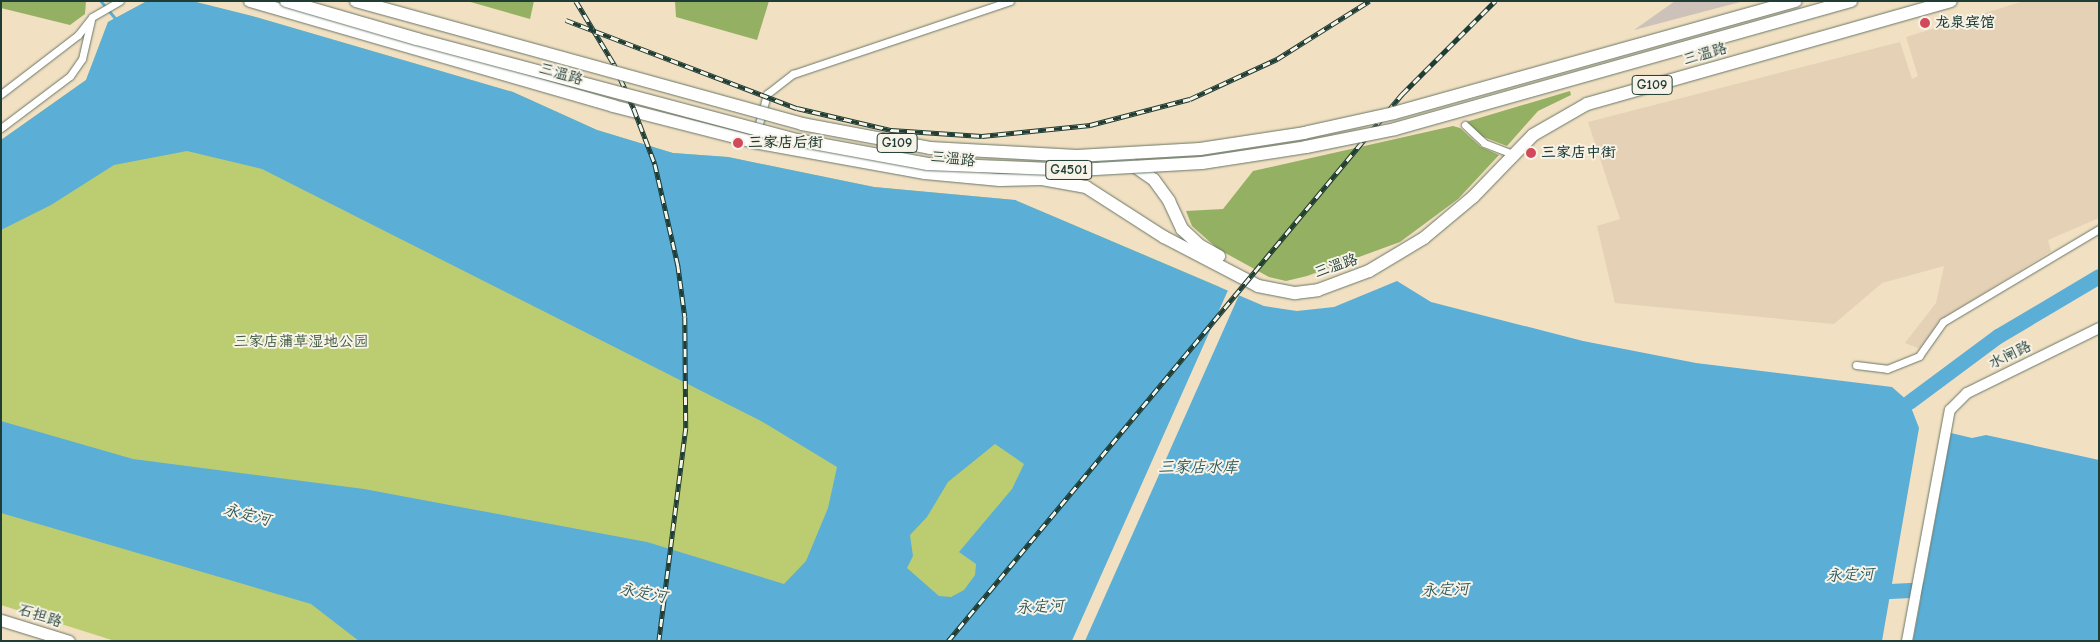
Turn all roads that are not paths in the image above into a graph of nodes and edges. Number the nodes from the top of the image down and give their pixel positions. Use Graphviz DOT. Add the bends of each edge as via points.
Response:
graph roads {
  1 [pos="250,1"];
  2 [pos="286,1"];
  3 [pos="356,1"];
  4 [pos="1010,1"];
  5 [pos="1796,1"];
  6 [pos="1851,1"];
  7 [pos="1951,1"];
  8 [pos="119,2"];
  9 [pos="92,18"];
  10 [pos="422,20"];
  11 [pos="1,94"];
  12 [pos="761,115"];
  13 [pos="1464,125"];
  14 [pos="1,128"];
  15 [pos="868,138"];
  16 [pos="754,142"];
  17 [pos="1512,154"];
  18 [pos="1077,156"];
  19 [pos="2099,229"];
  20 [pos="1399,254"];
  21 [pos="2099,328"];
  22 [pos="1856,365"];
  23 [pos="1,620"];
  24 [pos="70,641"];
  25 [pos="1907,641"];
  1 -- 16 [label="highway, 三温路 / G109" via="613,106"];
  2 -- 6 [label="highway, G4501, bridge" via="417,40 797,140 928,164 1078,170 1202,163 1306,148 1395,129"];
  3 -- 10 [label="highway, 三温路 / G109"];
  4 -- 12 [label="street" via="793,74 767,94"];
  5 -- 18 [label="highway, G4501, bridge" via="1482,89 1304,133 1200,149"];
  7 -- 17 [label="highway, 三温路 / G109" via="1587,104 1553,122"];
  8 -- 9 [label="street"];
  9 -- 11 [label="street" via="78,35"];
  9 -- 14 [label="street" via="82,59 70,76"];
  10 -- 12 [label="highway, 三温路 / G109"];
  10 -- 15 [label="highway, bridge" via="793,122"];
  12 -- 15 [label="highway, 三温路 / G109"];
  12 -- 16 [label="street"];
  13 -- 17 [label="street" via="1484,143"];
  15 -- 18 [label="highway, 三温路 / G109" via="948,150"];
  16 -- 20 [label="highway, 三温路 / G109" via="925,173 1000,180 1042,179 1086,187 1164,237 1277,292 1318,290 1369,271"];
  17 -- 20 [label="highway, 三温路 / G109" via="1448,221"];
  18 -- 20 [label="highway, 三温路 / G109" via="1106,157 1130,163 1154,180 1169,200 1182,230 1199,245 1278,287 1296,288"];
  19 -- 22 [label="street" via="1944,322 1920,356 1887,369"];
  21 -- 25 [label="street, 水闸路" via="1966,393 1956,401 1946,421"];
  23 -- 24 [label="main road, 石担路"];
}
